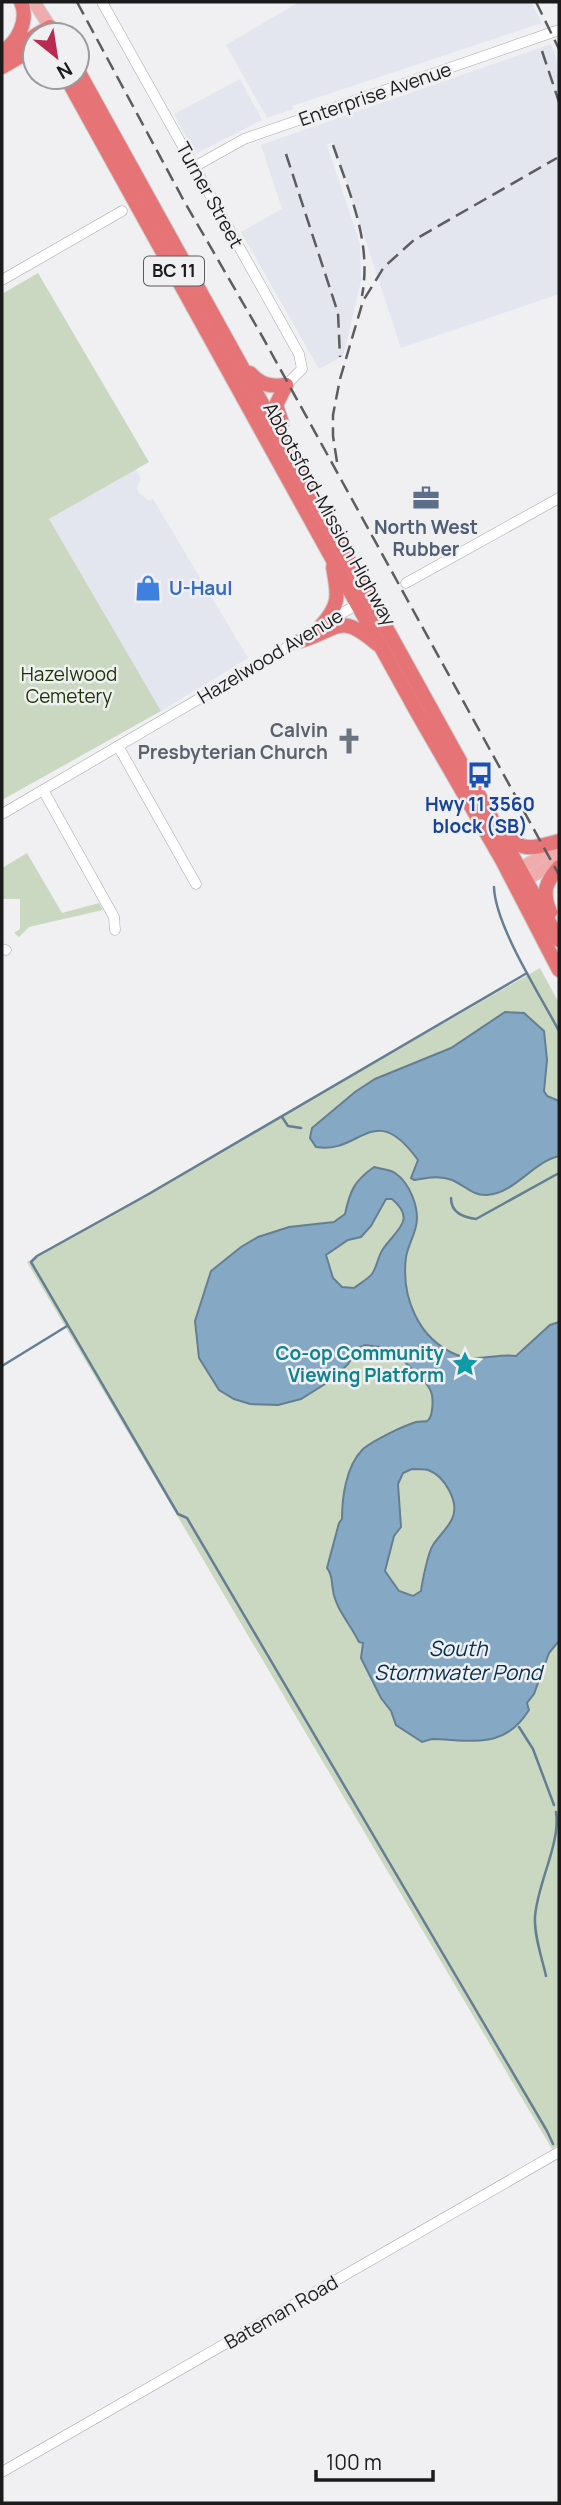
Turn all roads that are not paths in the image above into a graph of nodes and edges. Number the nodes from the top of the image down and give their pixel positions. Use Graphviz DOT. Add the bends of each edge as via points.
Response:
graph roads {
  1 [pos="21,2"];
  2 [pos="34,2"];
  3 [pos="103,2"];
  4 [pos="41,21"];
  5 [pos="559,30"];
  6 [pos="21,43"];
  7 [pos="2,53"];
  8 [pos="21,57"];
  9 [pos="21,61"];
  10 [pos="2,69"];
  11 [pos="74,91"];
  12 [pos="89,91"];
  13 [pos="194,167"];
  14 [pos="122,211"];
  15 [pos="2,280"];
  16 [pos="235,351"];
  17 [pos="286,385"];
  18 [pos="559,498"];
  19 [pos="336,551"];
  20 [pos="406,583"];
  21 [pos="358,604"];
  22 [pos="377,612"];
  23 [pos="321,626"];
  24 [pos="300,641"];
  25 [pos="383,649"];
  26 [pos="118,746"];
  27 [pos="43,790"];
  28 [pos="2,814"];
  29 [pos="493,821"];
  30 [pos="559,841"];
  31 [pos="559,847"];
  32 [pos="559,864"];
  33 [pos="519,877"];
  34 [pos="196,884"];
  35 [pos="559,929"];
  36 [pos="116,930"];
  37 [pos="559,940"];
  38 [pos="559,970"];
  39 [pos="559,2152"];
  40 [pos="2,2472"];
  1 -- 7 [label="highway" via="21,28"];
  2 -- 4 [label="main road"];
  3 -- 13 [label="street, Turner Street"];
  5 -- 13 [label="street, Enterprise Avenue" via="244,139"];
  6 -- 7 [label="highway"];
  8 -- 10 [label="highway"];
  9 -- 10 [label="highway"];
  11 -- 19 [label="highway, Abbotsford-Mission Highway / BC 11"];
  12 -- 16 [label="highway, Abbotsford-Mission Highway / BC 11"];
  13 -- 17 [label="street, Turner Street" via="299,354 302,369"];
  14 -- 15 [label="street"];
  16 -- 17 [label="highway" via="258,381 267,386"];
  16 -- 19 [label="highway, Abbotsford-Mission Highway / BC 11"];
  17 -- 19 [label="highway" via="277,412 340,533"];
  18 -- 20 [label="street"];
  19 -- 21 [label="highway, Abbotsford-Mission Highway / BC 11"];
  19 -- 22 [label="highway, Abbotsford-Mission Highway / BC 11"];
  19 -- 23 [label="highway" via="338,598"];
  21 -- 22 [label="highway"];
  21 -- 23 [label="street, Hazelwood Avenue"];
  21 -- 25 [label="highway, Abbotsford-Mission Highway / BC 11"];
  22 -- 29 [label="highway, Abbotsford-Mission Highway / BC 11"];
  23 -- 24 [label="street, Hazelwood Avenue"];
  24 -- 25 [label="highway" via="343,625 359,630"];
  24 -- 26 [label="street, Hazelwood Avenue"];
  25 -- 33 [label="highway, Abbotsford-Mission Highway / BC 11"];
  26 -- 27 [label="street, Hazelwood Avenue"];
  26 -- 34 [label="street"];
  27 -- 28 [label="street, Hazelwood Avenue"];
  27 -- 36 [label="street" via="114,917"];
  29 -- 30 [label="highway" via="506,836 526,847"];
  29 -- 33 [label="highway, Abbotsford-Mission Highway / BC 11"];
  31 -- 33 [label="main road"];
  32 -- 33 [label="main road"];
  32 -- 35 [label="highway" via="544,896"];
  33 -- 37 [label="highway, Abbotsford-Mission Highway / BC 11"];
  33 -- 38 [label="highway, Abbotsford-Mission Highway / BC 11"];
  39 -- 40 [label="street, Bateman Road"];
}
